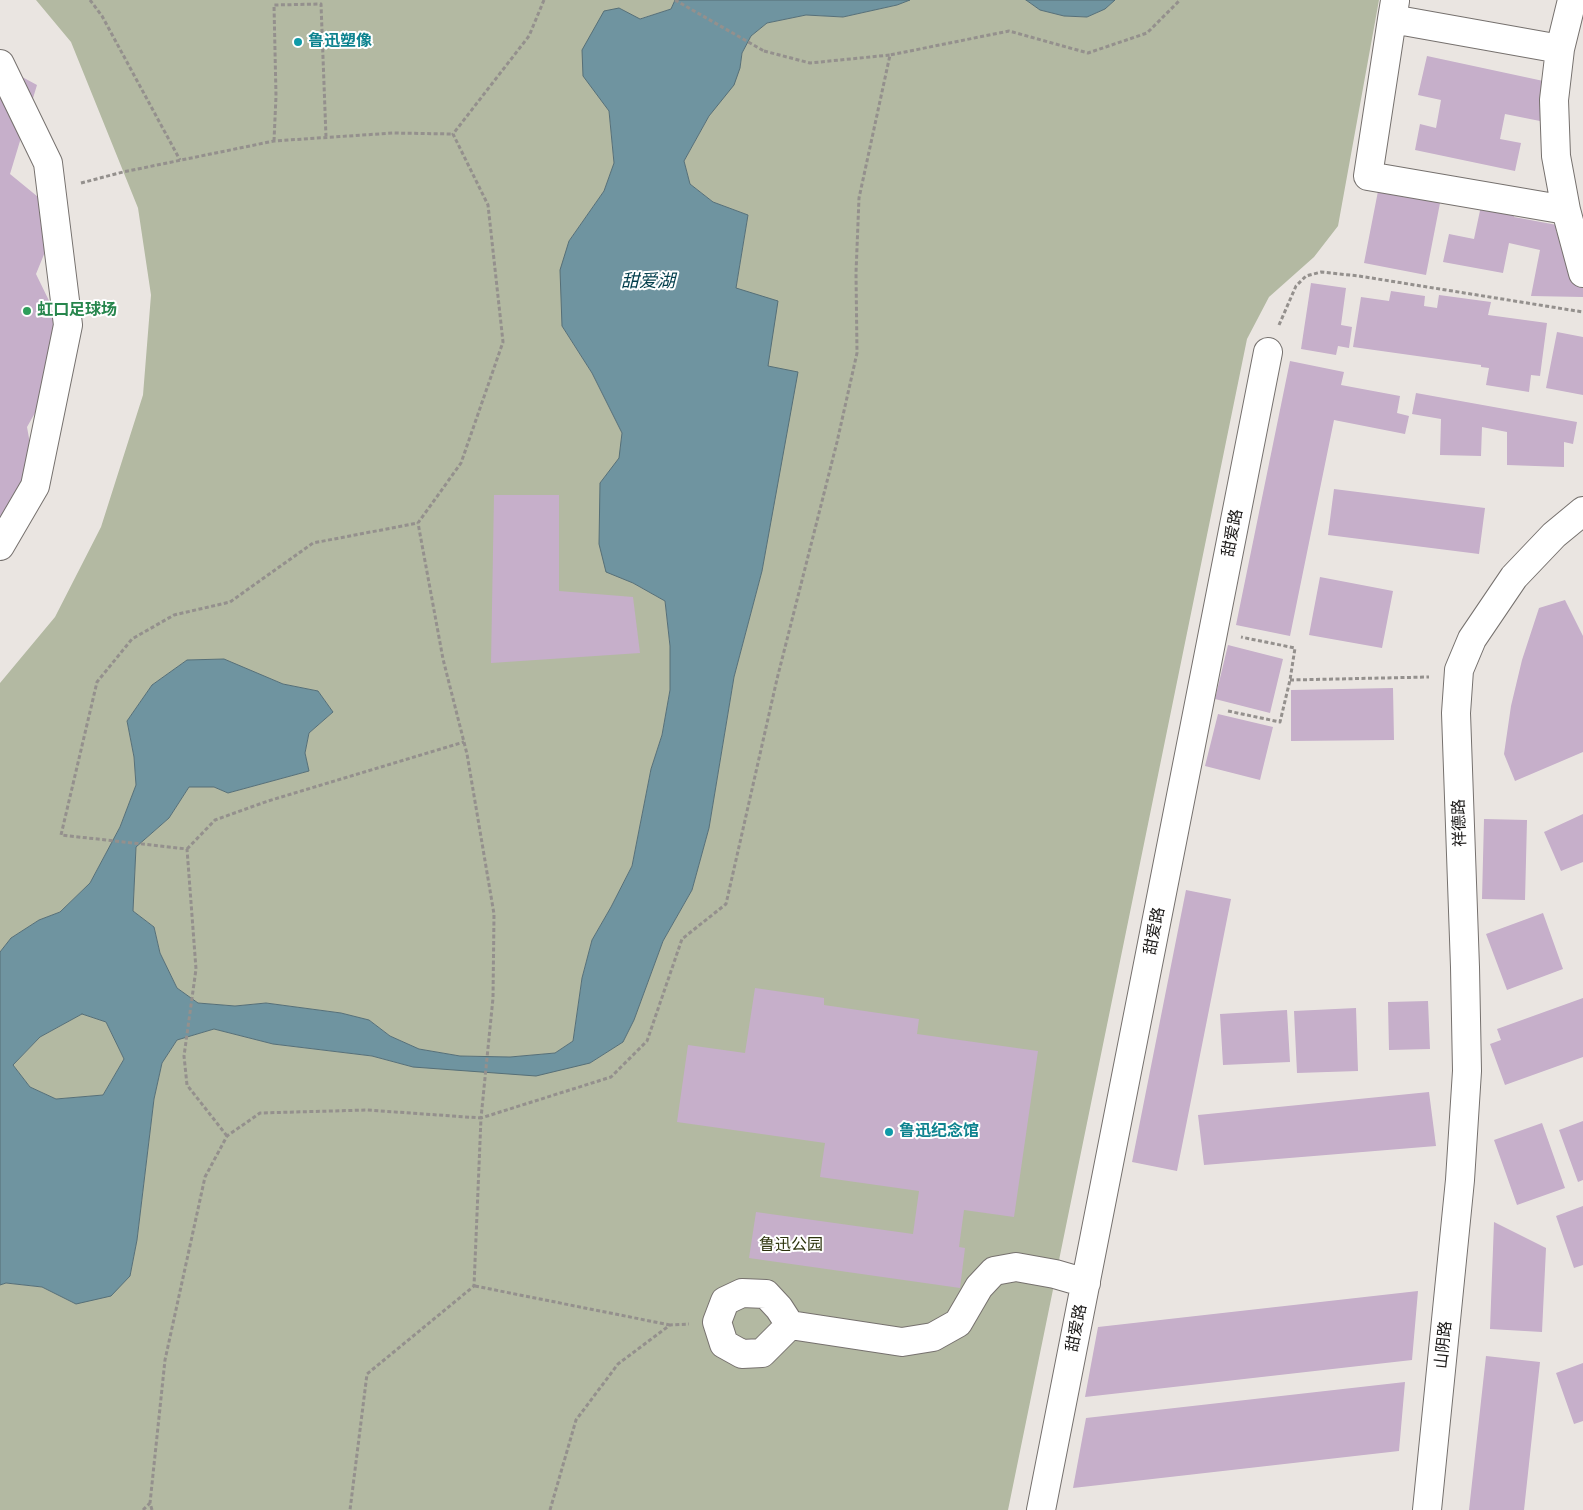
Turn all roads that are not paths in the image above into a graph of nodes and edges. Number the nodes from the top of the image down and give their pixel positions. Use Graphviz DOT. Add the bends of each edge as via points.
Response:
graph roads {
  1 [pos="1572,0"];
  2 [pos="1394,10"];
  3 [pos="1560,49"];
  4 [pos="0,64"];
  5 [pos="1566,210"];
  6 [pos="1583,273"];
  7 [pos="1268,352"];
  8 [pos="1583,511"];
  9 [pos="0,546"];
  10 [pos="1460,1180"];
  11 [pos="1086,1283"];
  12 [pos="790,1325"];
  13 [pos="1042,1510"];
  14 [pos="1427,1510"];
  1 -- 3 [label="street"];
  2 -- 3 [label="street"];
  2 -- 5 [label="street" via="1368,176"];
  3 -- 5 [label="street" via="1554,100 1556,156"];
  4 -- 9 [label="street" via="48,163 68,325 35,486"];
  5 -- 6 [label="street"];
  7 -- 11 [label="street, 甜爱路"];
  8 -- 10 [label="street, 祥德路" via="1554,535 1514,577 1472,639 1459,670 1456,713 1467,1071"];
  10 -- 14 [label="street, 山阴路"];
  11 -- 12 [label="street" via="1016,1267 994,1271 979,1287 958,1323 933,1337 902,1342"];
  11 -- 13 [label="street, 甜爱路"];
  12 -- 12 [label="street" via="766,1294 742,1293 725,1301 717,1322 724,1344 742,1354 762,1353"];
}
